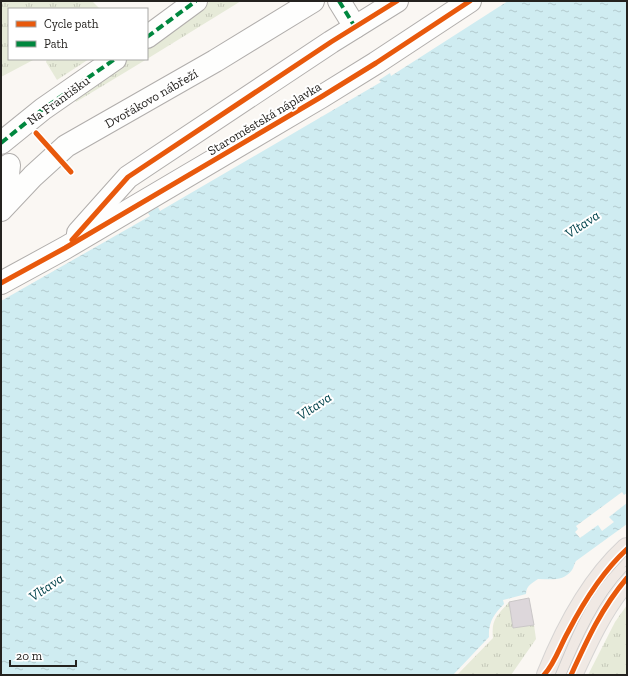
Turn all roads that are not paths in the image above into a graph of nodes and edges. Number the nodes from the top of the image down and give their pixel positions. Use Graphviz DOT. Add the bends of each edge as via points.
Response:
graph roads {
  1 [pos="196,1"];
  2 [pos="312,1"];
  3 [pos="339,1"];
  4 [pos="397,1"];
  5 [pos="470,1"];
  6 [pos="355,27"];
  7 [pos="148,36"];
  8 [pos="114,60"];
  9 [pos="1,143"];
  10 [pos="4,164"];
  11 [pos="33,176"];
  12 [pos="3,208"];
  13 [pos="65,248"];
  14 [pos="1,283"];
  15 [pos="627,548"];
  16 [pos="627,578"];
  17 [pos="547,673"];
  18 [pos="571,675"];
  1 -- 7 [label="street"];
  2 -- 11 [label="street, Dvořákovo nábřeží" via="66,146"];
  3 -- 6 [label="street"];
  4 -- 6 [label="street, Staroměstská náplavka"];
  5 -- 13 [label="street, Staroměstská náplavka" via="321,97"];
  6 -- 13 [label="street, Staroměstská náplavka" via="128,177"];
  8 -- 9 [label="street, Na Františku" via="43,109"];
  10 -- 11 [label="street"];
  10 -- 12 [label="street"];
  11 -- 12 [label="street, Dvořákovo nábřeží"];
  13 -- 14 [label="street, Staroměstská náplavka"];
  15 -- 17 [label="main road" via="594,586"];
  16 -- 18 [label="main road" via="603,611"];
}
